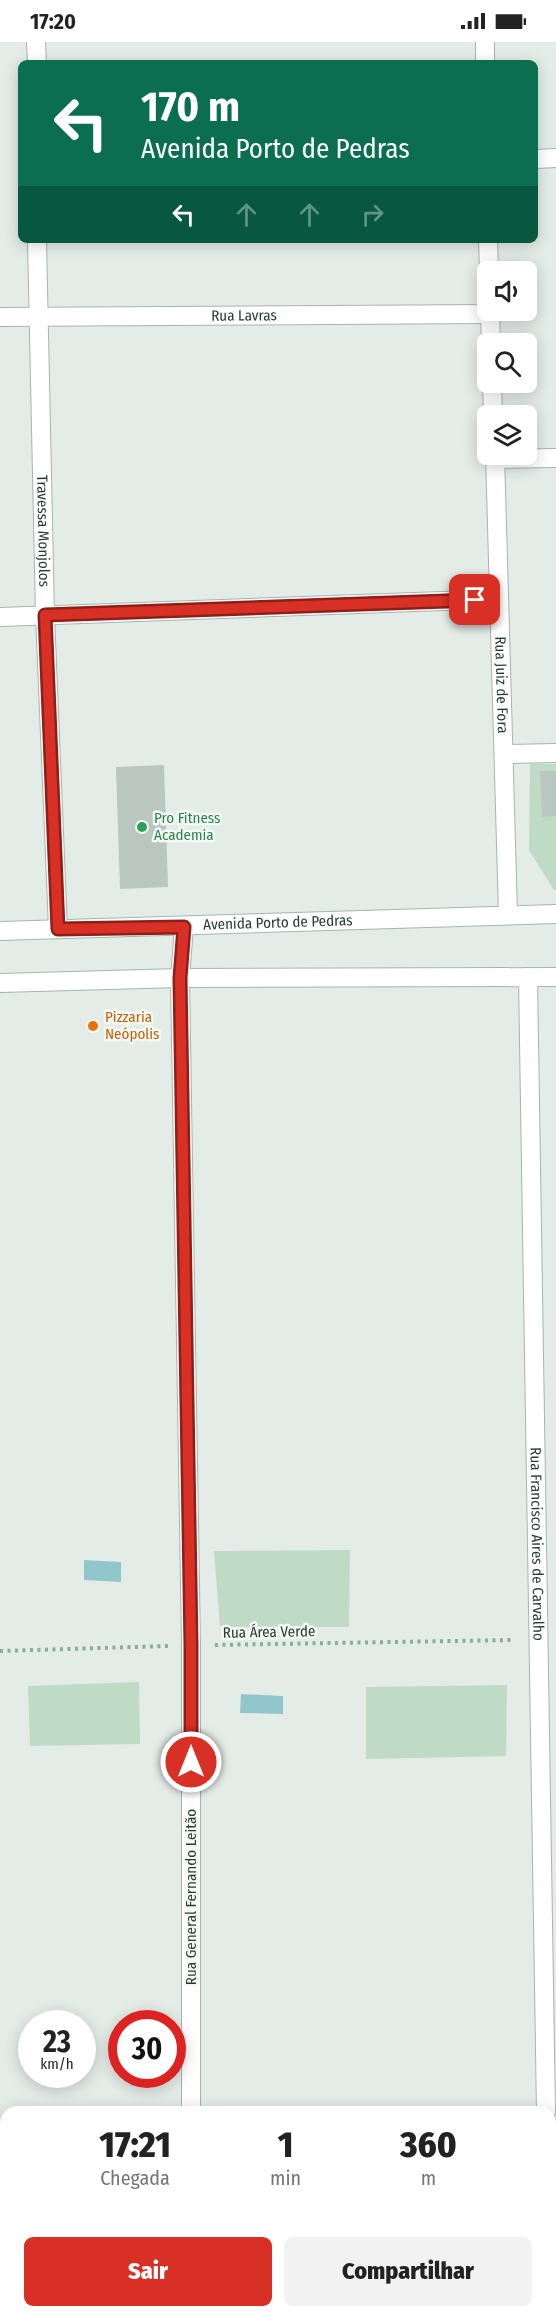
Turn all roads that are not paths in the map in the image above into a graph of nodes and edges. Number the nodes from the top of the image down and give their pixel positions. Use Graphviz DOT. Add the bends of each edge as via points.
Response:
graph roads {
  1 [pos="36,42"];
  2 [pos="485,42"];
  3 [pos="37,60"];
  4 [pos="485,60"];
  5 [pos="556,158"];
  6 [pos="538,159"];
  7 [pos="38,243"];
  8 [pos="488,243"];
  9 [pos="489,261"];
  10 [pos="477,312"];
  11 [pos="0,317"];
  12 [pos="38,317"];
  13 [pos="537,458"];
  14 [pos="556,458"];
  15 [pos="495,465"];
  16 [pos="499,599"];
  17 [pos="45,615"];
  18 [pos="0,617"];
  19 [pos="556,753"];
  20 [pos="504,754"];
  21 [pos="556,914"];
  22 [pos="508,915"];
  23 [pos="184,927"];
  24 [pos="58,929"];
  25 [pos="0,931"];
  26 [pos="528,977"];
  27 [pos="556,977"];
  28 [pos="180,978"];
  29 [pos="0,983"];
  30 [pos="190,2106"];
  31 [pos="546,2106"];
  1 -- 3 [label="street"];
  2 -- 4 [label="street"];
  5 -- 6 [label="street"];
  7 -- 12 [label="street, Travessa Monjolos"];
  8 -- 9 [label="street"];
  10 -- 12 [label="street, Rua Lavras"];
  11 -- 12 [label="street, Rua Lavras"];
  12 -- 17 [label="street, Travessa Monjolos"];
  13 -- 14 [label="street"];
  15 -- 16 [label="street, Rua Juiz de Fora"];
  16 -- 17 [label="street"];
  16 -- 20 [label="street, Rua Juiz de Fora"];
  17 -- 18 [label="street"];
  17 -- 24 [label="street, Travessa Monjolos"];
  19 -- 20 [label="street"];
  20 -- 22 [label="street, Rua Juiz de Fora"];
  21 -- 22 [label="street, Avenida Porto de Pedras"];
  22 -- 23 [label="street, Avenida Porto de Pedras"];
  23 -- 24 [label="street, Avenida Porto de Pedras"];
  23 -- 28 [label="street, Rua General Fernando Leitão"];
  24 -- 25 [label="street, Avenida Porto de Pedras"];
  26 -- 27 [label="street"];
  26 -- 28 [label="street"];
  26 -- 31 [label="street, Rua Francisco Aires de Carvalho"];
  28 -- 29 [label="street"];
  28 -- 30 [label="street, Rua General Fernando Leitão" via="191,1645"];
}
